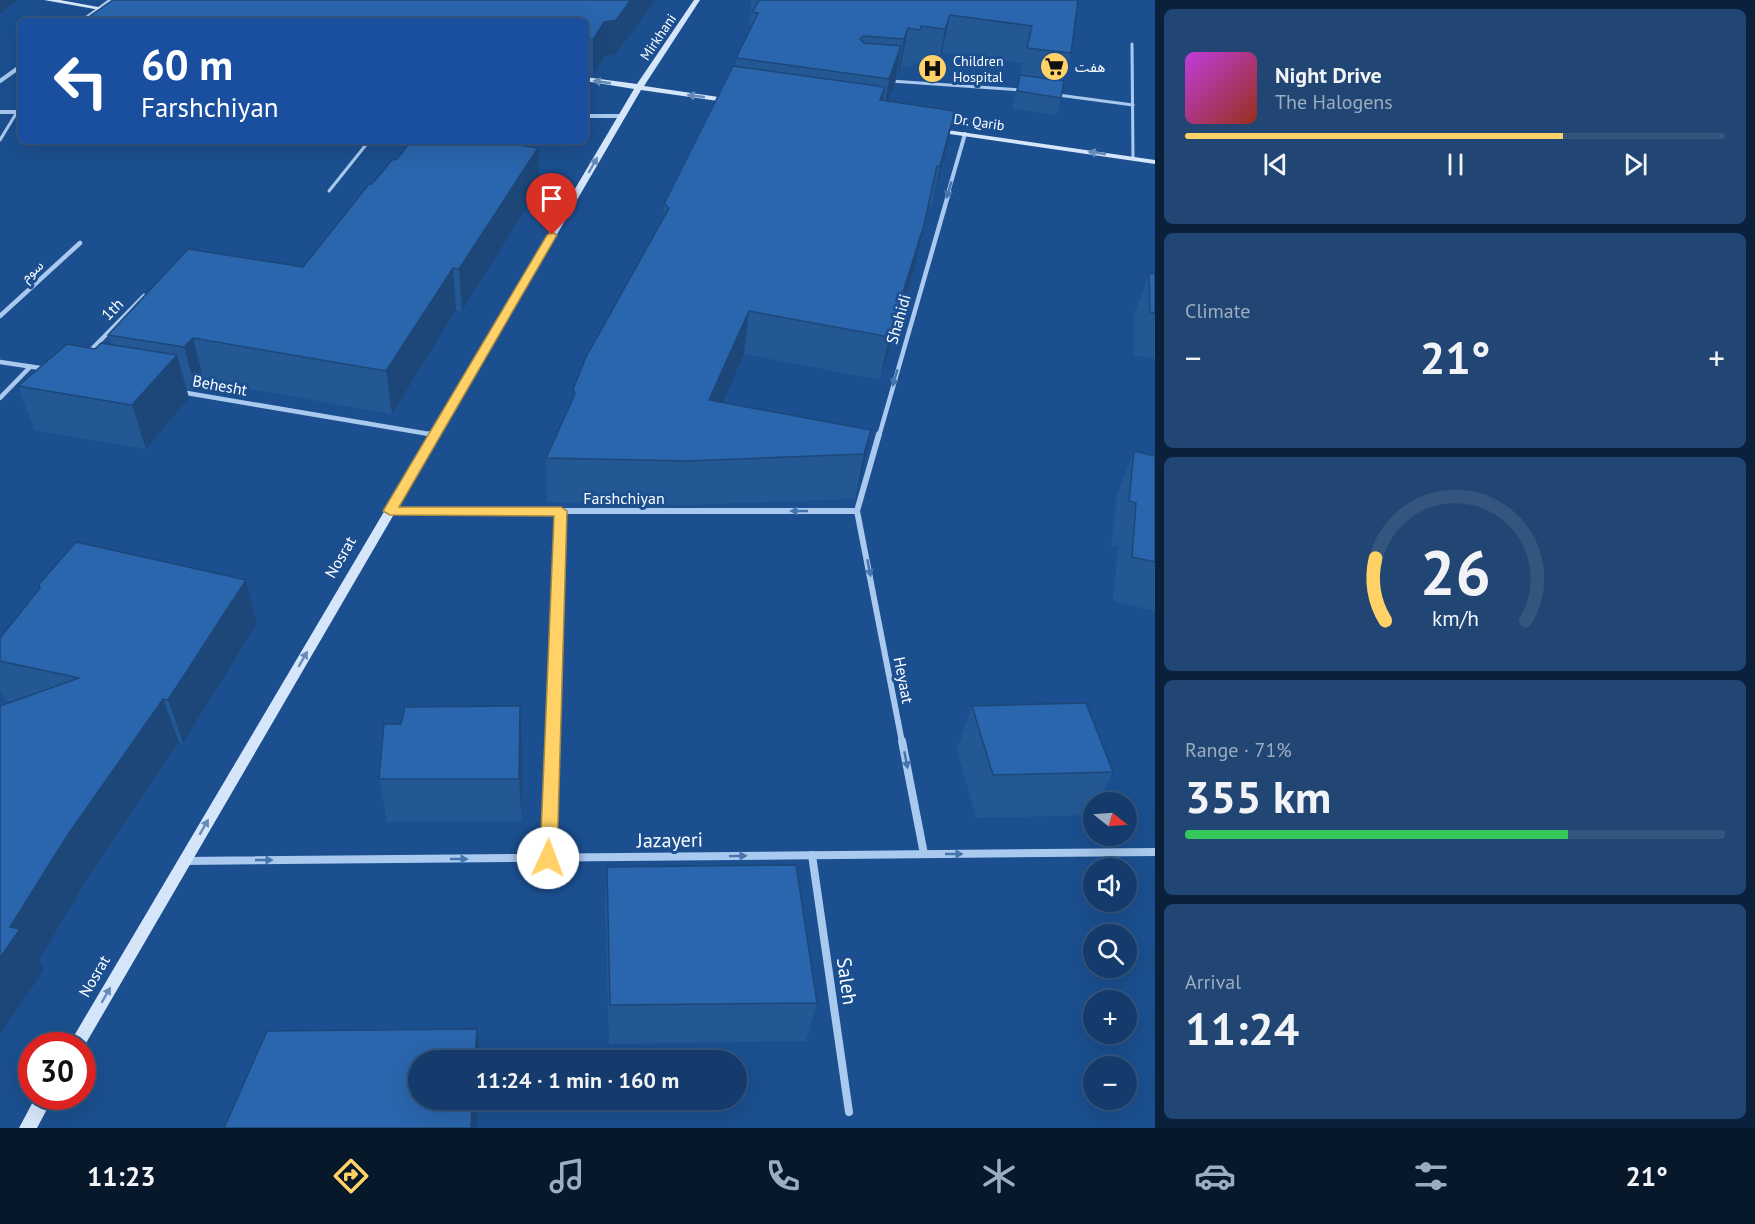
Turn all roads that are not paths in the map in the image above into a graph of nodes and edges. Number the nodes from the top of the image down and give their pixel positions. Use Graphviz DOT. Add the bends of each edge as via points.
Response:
graph roads {
  1 [pos="47,0"];
  2 [pos="111,0"];
  3 [pos="697,0"];
  4 [pos="100,8"];
  5 [pos="122,11"];
  6 [pos="86,18"];
  7 [pos="1132,44"];
  8 [pos="18,68"];
  9 [pos="588,80"];
  10 [pos="881,80"];
  11 [pos="0,81"];
  12 [pos="639,87"];
  13 [pos="1026,91"];
  14 [pos="1050,94"];
  15 [pos="739,102"];
  16 [pos="1133,105"];
  17 [pos="0,112"];
  18 [pos="18,112"];
  19 [pos="18,113"];
  20 [pos="588,116"];
  21 [pos="622,116"];
  22 [pos="929,129"];
  23 [pos="964,134"];
  24 [pos="0,140"];
  25 [pos="367,144"];
  26 [pos="1133,158"];
  27 [pos="1155,162"];
  28 [pos="329,191"];
  29 [pos="80,243"];
  30 [pos="151,290"];
  31 [pos="0,316"];
  32 [pos="85,356"];
  33 [pos="0,362"];
  34 [pos="30,367"];
  35 [pos="59,372"];
  36 [pos="175,391"];
  37 [pos="0,398"];
  38 [pos="435,435"];
  39 [pos="390,511"];
  40 [pos="561,511"];
  41 [pos="857,511"];
  42 [pos="1155,852"];
  43 [pos="924,854"];
  44 [pos="812,855"];
  45 [pos="548,858"];
  46 [pos="184,861"];
  47 [pos="84,1032"];
  48 [pos="38,1110"];
  49 [pos="849,1112"];
  50 [pos="28,1128"];
  1 -- 4 [label="main road"];
  2 -- 4 [label="street"];
  3 -- 12 [label="main road, Mirkhani"];
  4 -- 5 [label="main road"];
  4 -- 6 [label="street"];
  7 -- 16 [label="lane"];
  8 -- 11 [label="street"];
  12 -- 9 [label="main road, one-way"];
  10 -- 13 [label="lane"];
  15 -- 12 [label="main road, one-way"];
  12 -- 21 [label="main road, Nosrat"];
  14 -- 16 [label="lane"];
  16 -- 26 [label="lane"];
  17 -- 18 [label="street"];
  19 -- 24 [label="lane"];
  20 -- 21 [label="street"];
  38 -- 21 [label="main road, Nosrat, one-way"];
  22 -- 23 [label="main road, Dr. Qarib"];
  26 -- 23 [label="main road, Dr. Qarib, one-way"];
  23 -- 41 [label="street, Shahidi, one-way"];
  25 -- 28 [label="lane"];
  26 -- 27 [label="main road, Dr. Qarib"];
  29 -- 31 [label="street, سوم"];
  30 -- 32 [label="street, 1th"];
  33 -- 34 [label="street"];
  34 -- 35 [label="street"];
  34 -- 37 [label="street"];
  36 -- 38 [label="street, Behesht"];
  38 -- 39 [label="main road, Nosrat"];
  39 -- 40 [label="street, Farshchiyan"];
  46 -- 39 [label="main road, Nosrat, one-way"];
  41 -- 40 [label="street, Farshchiyan, one-way"];
  40 -- 45 [label="street"];
  41 -- 43 [label="street, Heyaat, one-way"];
  43 -- 42 [label="street, Jazayeri, one-way"];
  43 -- 44 [label="street, Jazayeri"];
  45 -- 44 [label="street, Jazayeri, one-way"];
  44 -- 49 [label="street, Saleh"];
  46 -- 45 [label="street, Jazayeri, one-way"];
  47 -- 46 [label="main road, Nosrat, one-way"];
  48 -- 50 [label="main road"];
}
